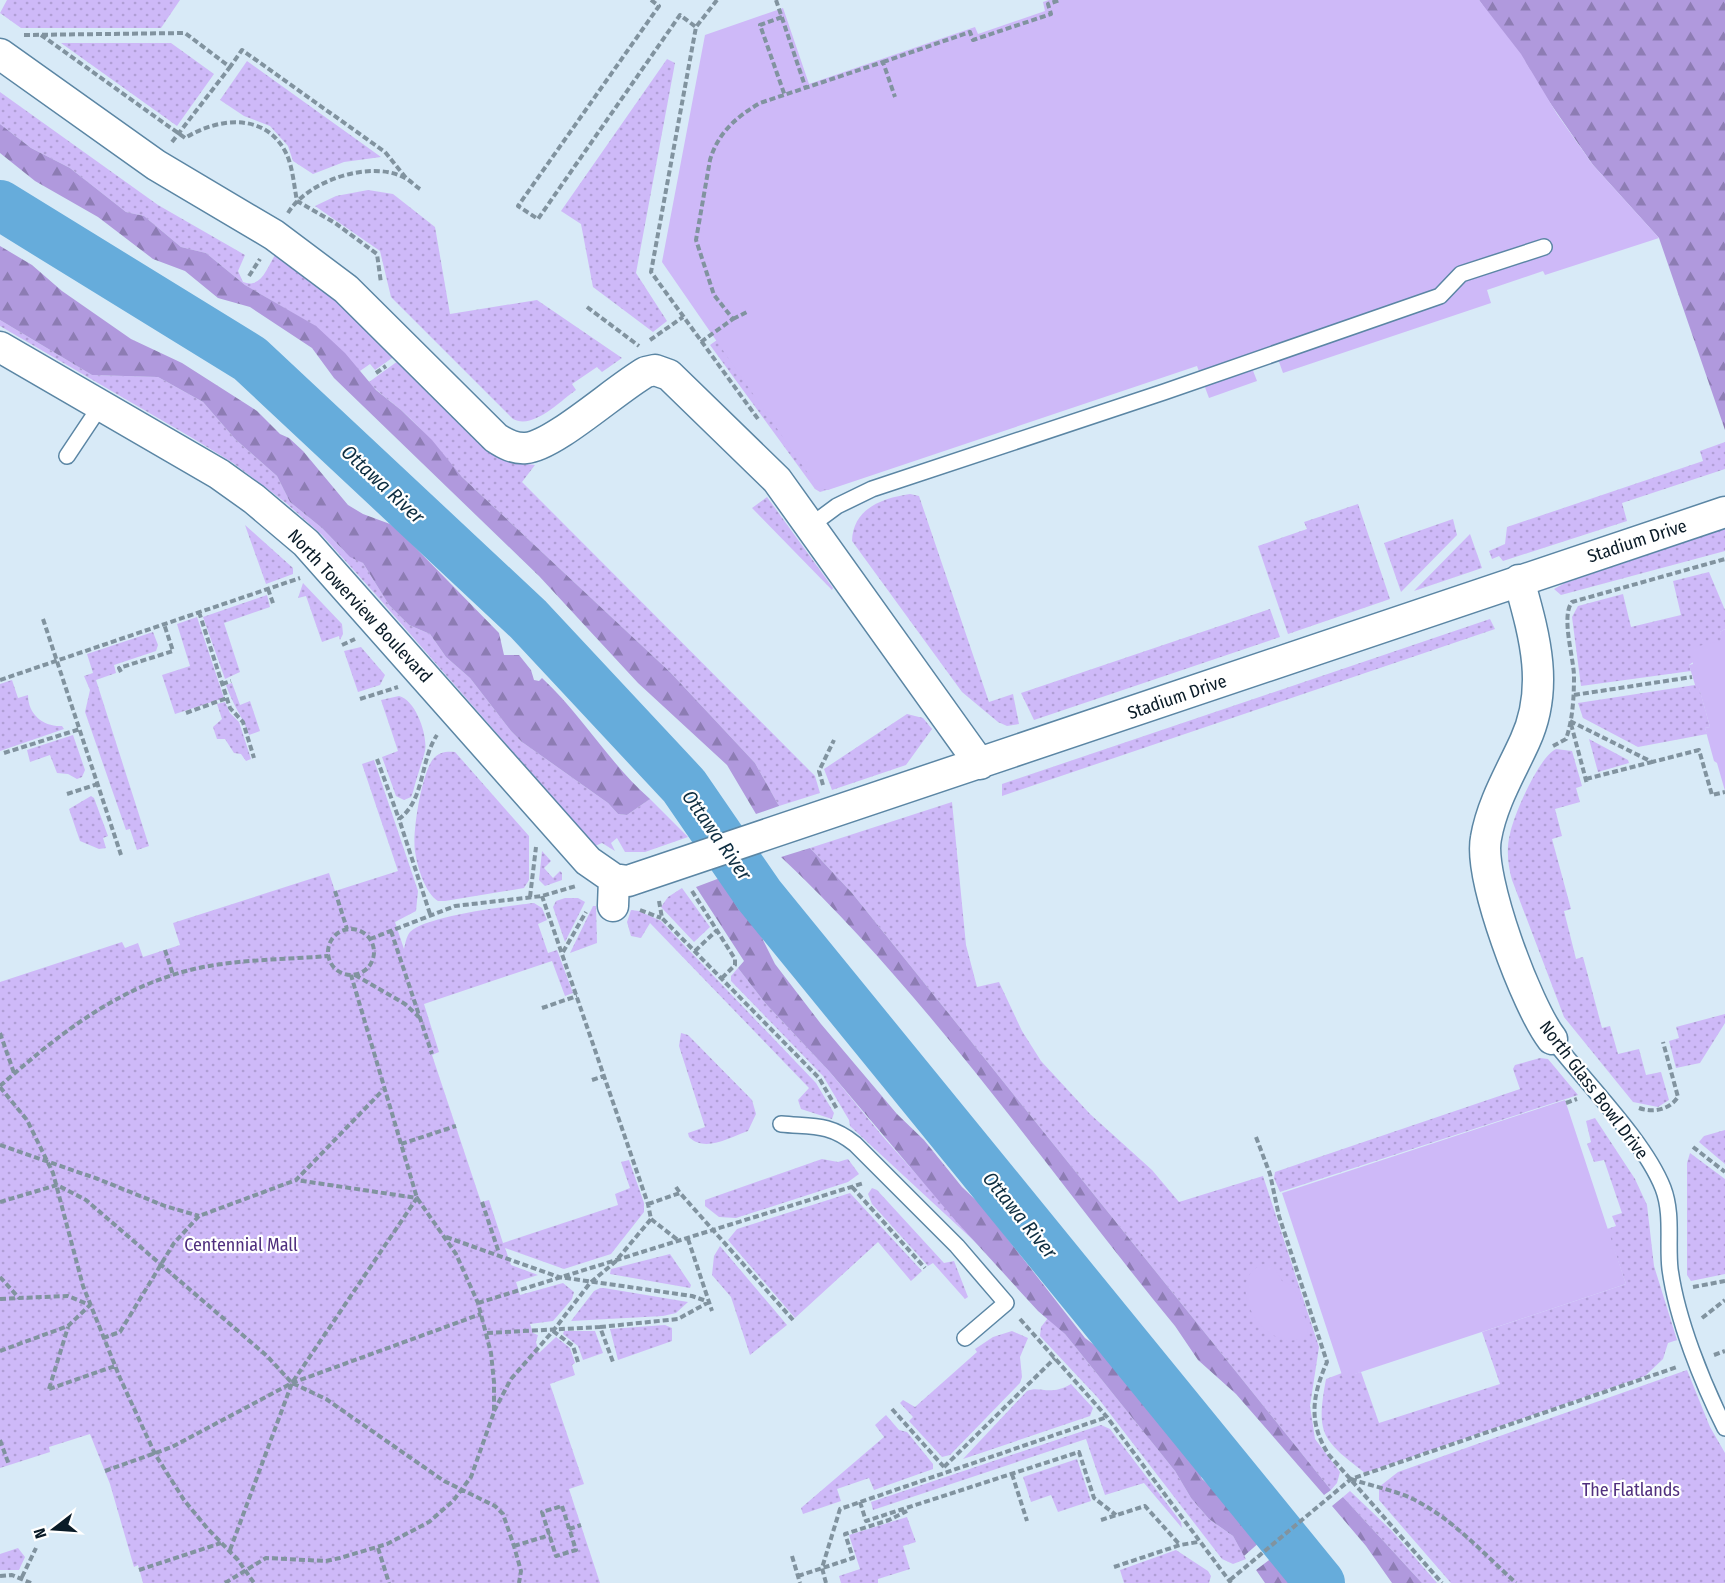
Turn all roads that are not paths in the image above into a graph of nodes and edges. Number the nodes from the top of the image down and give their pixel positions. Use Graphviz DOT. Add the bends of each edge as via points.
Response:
graph roads {
  1 [pos="9,44"];
  2 [pos="1544,247"];
  3 [pos="0,347"];
  4 [pos="101,405"];
  5 [pos="67,456"];
  6 [pos="1725,512"];
  7 [pos="810,526"];
  8 [pos="1519,580"];
  9 [pos="980,764"];
  10 [pos="612,892"];
  11 [pos="1552,1039"];
  12 [pos="781,1124"];
  13 [pos="965,1338"];
  14 [pos="1725,1428"];
  1 -- 7 [label="street" via="156,165 274,235 346,289 503,442 520,448 540,444 641,375 659,371 669,375 777,480"];
  2 -- 7 [label="lane" via="1461,274 1440,296 872,489 837,506"];
  3 -- 4 [label="street, North Towerview Boulevard"];
  4 -- 5 [label="lane"];
  4 -- 10 [label="street, North Towerview Boulevard" via="219,474 306,543"];
  6 -- 8 [label="street, Stadium Drive"];
  7 -- 9 [label="street"];
  8 -- 9 [label="street, Stadium Drive"];
  8 -- 11 [label="street, North Glass Bowl Drive" via="1538,650 1536,705 1530,729 1491,817 1485,859 1495,904 1526,990"];
  9 -- 10 [label="street, Stadium Drive" via="795,825 663,882"];
  11 -- 14 [label="lane, North Glass Bowl Drive" via="1642,1151 1664,1189 1675,1291 1694,1354"];
  12 -- 13 [label="lane" via="839,1131 957,1246 1006,1303"];
}
